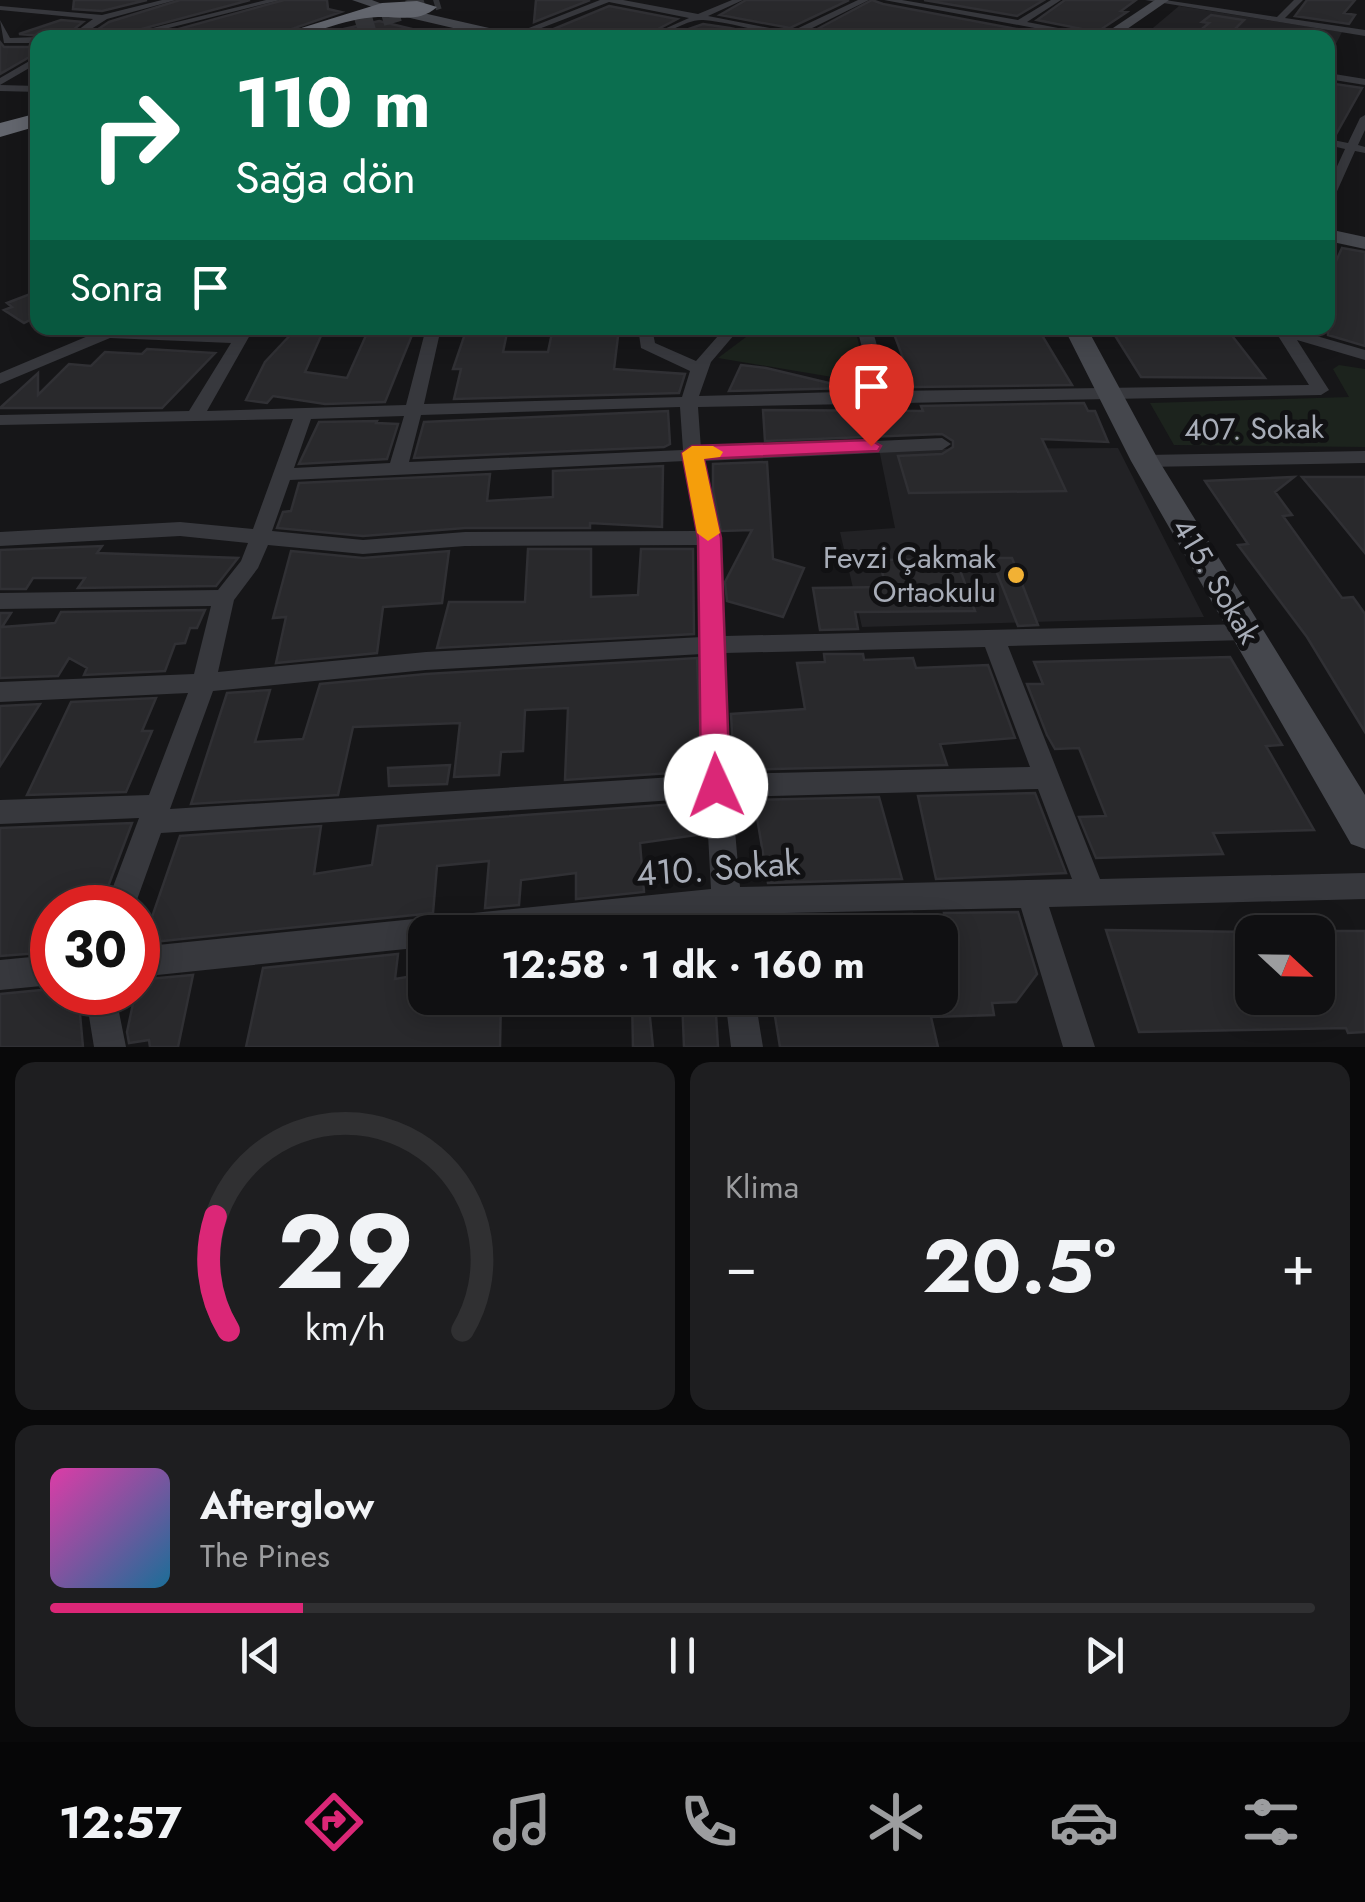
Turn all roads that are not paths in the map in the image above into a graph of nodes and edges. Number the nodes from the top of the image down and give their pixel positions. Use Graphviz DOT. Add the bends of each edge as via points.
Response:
graph roads {
  1 [pos="10,0"];
  2 [pos="42,0"];
  3 [pos="169,0"];
  4 [pos="276,0"];
  5 [pos="609,0"];
  6 [pos="739,0"];
  7 [pos="866,0"];
  8 [pos="888,0"];
  9 [pos="1057,0"];
  10 [pos="1157,0"];
  11 [pos="1299,0"];
  12 [pos="0,6"];
  13 [pos="404,8"];
  14 [pos="17,9"];
  15 [pos="352,16"];
  16 [pos="702,16"];
  17 [pos="107,17"];
  18 [pos="1279,20"];
  19 [pos="0,23"];
  20 [pos="1020,23"];
  21 [pos="77,30"];
  22 [pos="150,30"];
  23 [pos="305,30"];
  24 [pos="318,30"];
  25 [pos="328,30"];
  26 [pos="350,30"];
  27 [pos="488,30"];
  28 [pos="533,30"];
  29 [pos="668,30"];
  30 [pos="762,30"];
  31 [pos="801,30"];
  32 [pos="1062,30"];
  33 [pos="1115,30"];
  34 [pos="1365,32"];
  35 [pos="30,40"];
  36 [pos="3,42"];
  37 [pos="30,64"];
  38 [pos="1335,77"];
  39 [pos="1365,82"];
  40 [pos="0,85"];
  41 [pos="30,89"];
  42 [pos="30,117"];
  43 [pos="1365,118"];
  44 [pos="0,125"];
  45 [pos="1359,149"];
  46 [pos="1335,187"];
  47 [pos="1335,232"];
  48 [pos="1335,233"];
  49 [pos="1365,236"];
  50 [pos="1365,243"];
  51 [pos="104,335"];
  52 [pos="243,335"];
  53 [pos="431,335"];
  54 [pos="646,335"];
  55 [pos="725,335"];
  56 [pos="866,335"];
  57 [pos="1079,335"];
  58 [pos="1284,335"];
  59 [pos="1300,335"];
  60 [pos="1365,355"];
  61 [pos="698,368"];
  62 [pos="0,380"];
  63 [pos="1110,393"];
  64 [pos="883,397"];
  65 [pos="689,404"];
  66 [pos="414,410"];
  67 [pos="304,414"];
  68 [pos="195,416"];
  69 [pos="0,420"];
  70 [pos="942,444"];
  71 [pos="692,453"];
  72 [pos="1365,457"];
  73 [pos="1145,461"];
  74 [pos="398,468"];
  75 [pos="284,474"];
  76 [pos="709,538"];
  77 [pos="0,539"];
  78 [pos="260,540"];
  79 [pos="224,598"];
  80 [pos="0,600"];
  81 [pos="1247,632"];
  82 [pos="994,638"];
  83 [pos="712,645"];
  84 [pos="204,683"];
  85 [pos="0,692"];
  86 [pos="1049,778"];
  87 [pos="716,786"];
  88 [pos="0,812"];
  89 [pos="155,814"];
  90 [pos="1365,830"];
  91 [pos="129,885"];
  92 [pos="1365,886"];
  93 [pos="1091,892"];
  94 [pos="1031,894"];
  95 [pos="726,900"];
  96 [pos="728,915"];
  97 [pos="160,960"];
  98 [pos="30,972"];
  99 [pos="0,975"];
  100 [pos="104,1015"];
  101 [pos="742,1015"];
  102 [pos="110,1047"];
  103 [pos="747,1047"];
  104 [pos="1079,1047"];
  1 -- 12 [label="street"];
  2 -- 14 [label="street"];
  3 -- 17 [label="street"];
  4 -- 22 [label="street"];
  5 -- 16 [label="street"];
  5 -- 28 [label="street"];
  6 -- 16 [label="street"];
  7 -- 31 [label="street"];
  8 -- 20 [label="street"];
  9 -- 20 [label="street"];
  10 -- 18 [label="street"];
  10 -- 33 [label="street"];
  11 -- 18 [label="street"];
  12 -- 14 [label="street"];
  13 -- 15 [label="highway" via="379,21"];
  13 -- 26 [label="highway"];
  13 -- 27 [label="street"];
  14 -- 17 [label="street"];
  15 -- 23 [label="highway"];
  15 -- 24 [label="highway"];
  15 -- 25 [label="highway"];
  16 -- 29 [label="street"];
  16 -- 30 [label="street"];
  17 -- 21 [label="street"];
  18 -- 34 [label="street"];
  19 -- 36 [label="street"];
  20 -- 32 [label="street"];
  35 -- 36 [label="street"];
  37 -- 40 [label="street"];
  38 -- 39 [label="street"];
  40 -- 41 [label="street"];
  42 -- 44 [label="highway"];
  43 -- 45 [label="street"];
  45 -- 46 [label="street"];
  47 -- 49 [label="street"];
  48 -- 50 [label="street"];
  51 -- 62 [label="street"];
  52 -- 68 [label="street"];
  53 -- 66 [label="street"];
  54 -- 61 [label="street" via="647,345"];
  55 -- 61 [label="street"];
  56 -- 64 [label="street"];
  57 -- 63 [label="street, 415. Sokak"];
  58 -- 63 [label="street" via="1321,390"];
  59 -- 60 [label="street"];
  61 -- 65 [label="street"];
  63 -- 64 [label="street"];
  63 -- 73 [label="street, 415. Sokak"];
  64 -- 65 [label="street"];
  65 -- 66 [label="street"];
  65 -- 71 [label="street"];
  66 -- 67 [label="street"];
  66 -- 74 [label="street"];
  67 -- 68 [label="street"];
  67 -- 75 [label="street"];
  68 -- 69 [label="street"];
  70 -- 71 [label="street"];
  71 -- 74 [label="street"];
  71 -- 76 [label="street"];
  72 -- 73 [label="street, 407. Sokak"];
  73 -- 81 [label="street, 415. Sokak"];
  74 -- 75 [label="street"];
  75 -- 78 [label="street"];
  76 -- 78 [label="street" via="363,547"];
  76 -- 83 [label="street"];
  77 -- 78 [label="street" via="180,529"];
  78 -- 79 [label="street"];
  79 -- 80 [label="street"];
  79 -- 84 [label="street"];
  81 -- 82 [label="street"];
  81 -- 90 [label="street, 415. Sokak"];
  82 -- 83 [label="street"];
  82 -- 86 [label="street"];
  83 -- 84 [label="street" via="426,661"];
  83 -- 87 [label="street"];
  84 -- 85 [label="street"];
  84 -- 89 [label="street"];
  86 -- 87 [label="street"];
  86 -- 93 [label="street"];
  87 -- 89 [label="street"];
  87 -- 95 [label="street"];
  88 -- 89 [label="street"];
  89 -- 91 [label="street"];
  92 -- 93 [label="street, 410. Sokak"];
  93 -- 94 [label="street, 410. Sokak"];
  94 -- 95 [label="street, 410. Sokak"];
  94 -- 104 [label="street"];
  95 -- 96 [label="street"];
  95 -- 97 [label="street, 410. Sokak"];
  98 -- 99 [label="street"];
  100 -- 102 [label="street"];
  101 -- 103 [label="street"];
}
